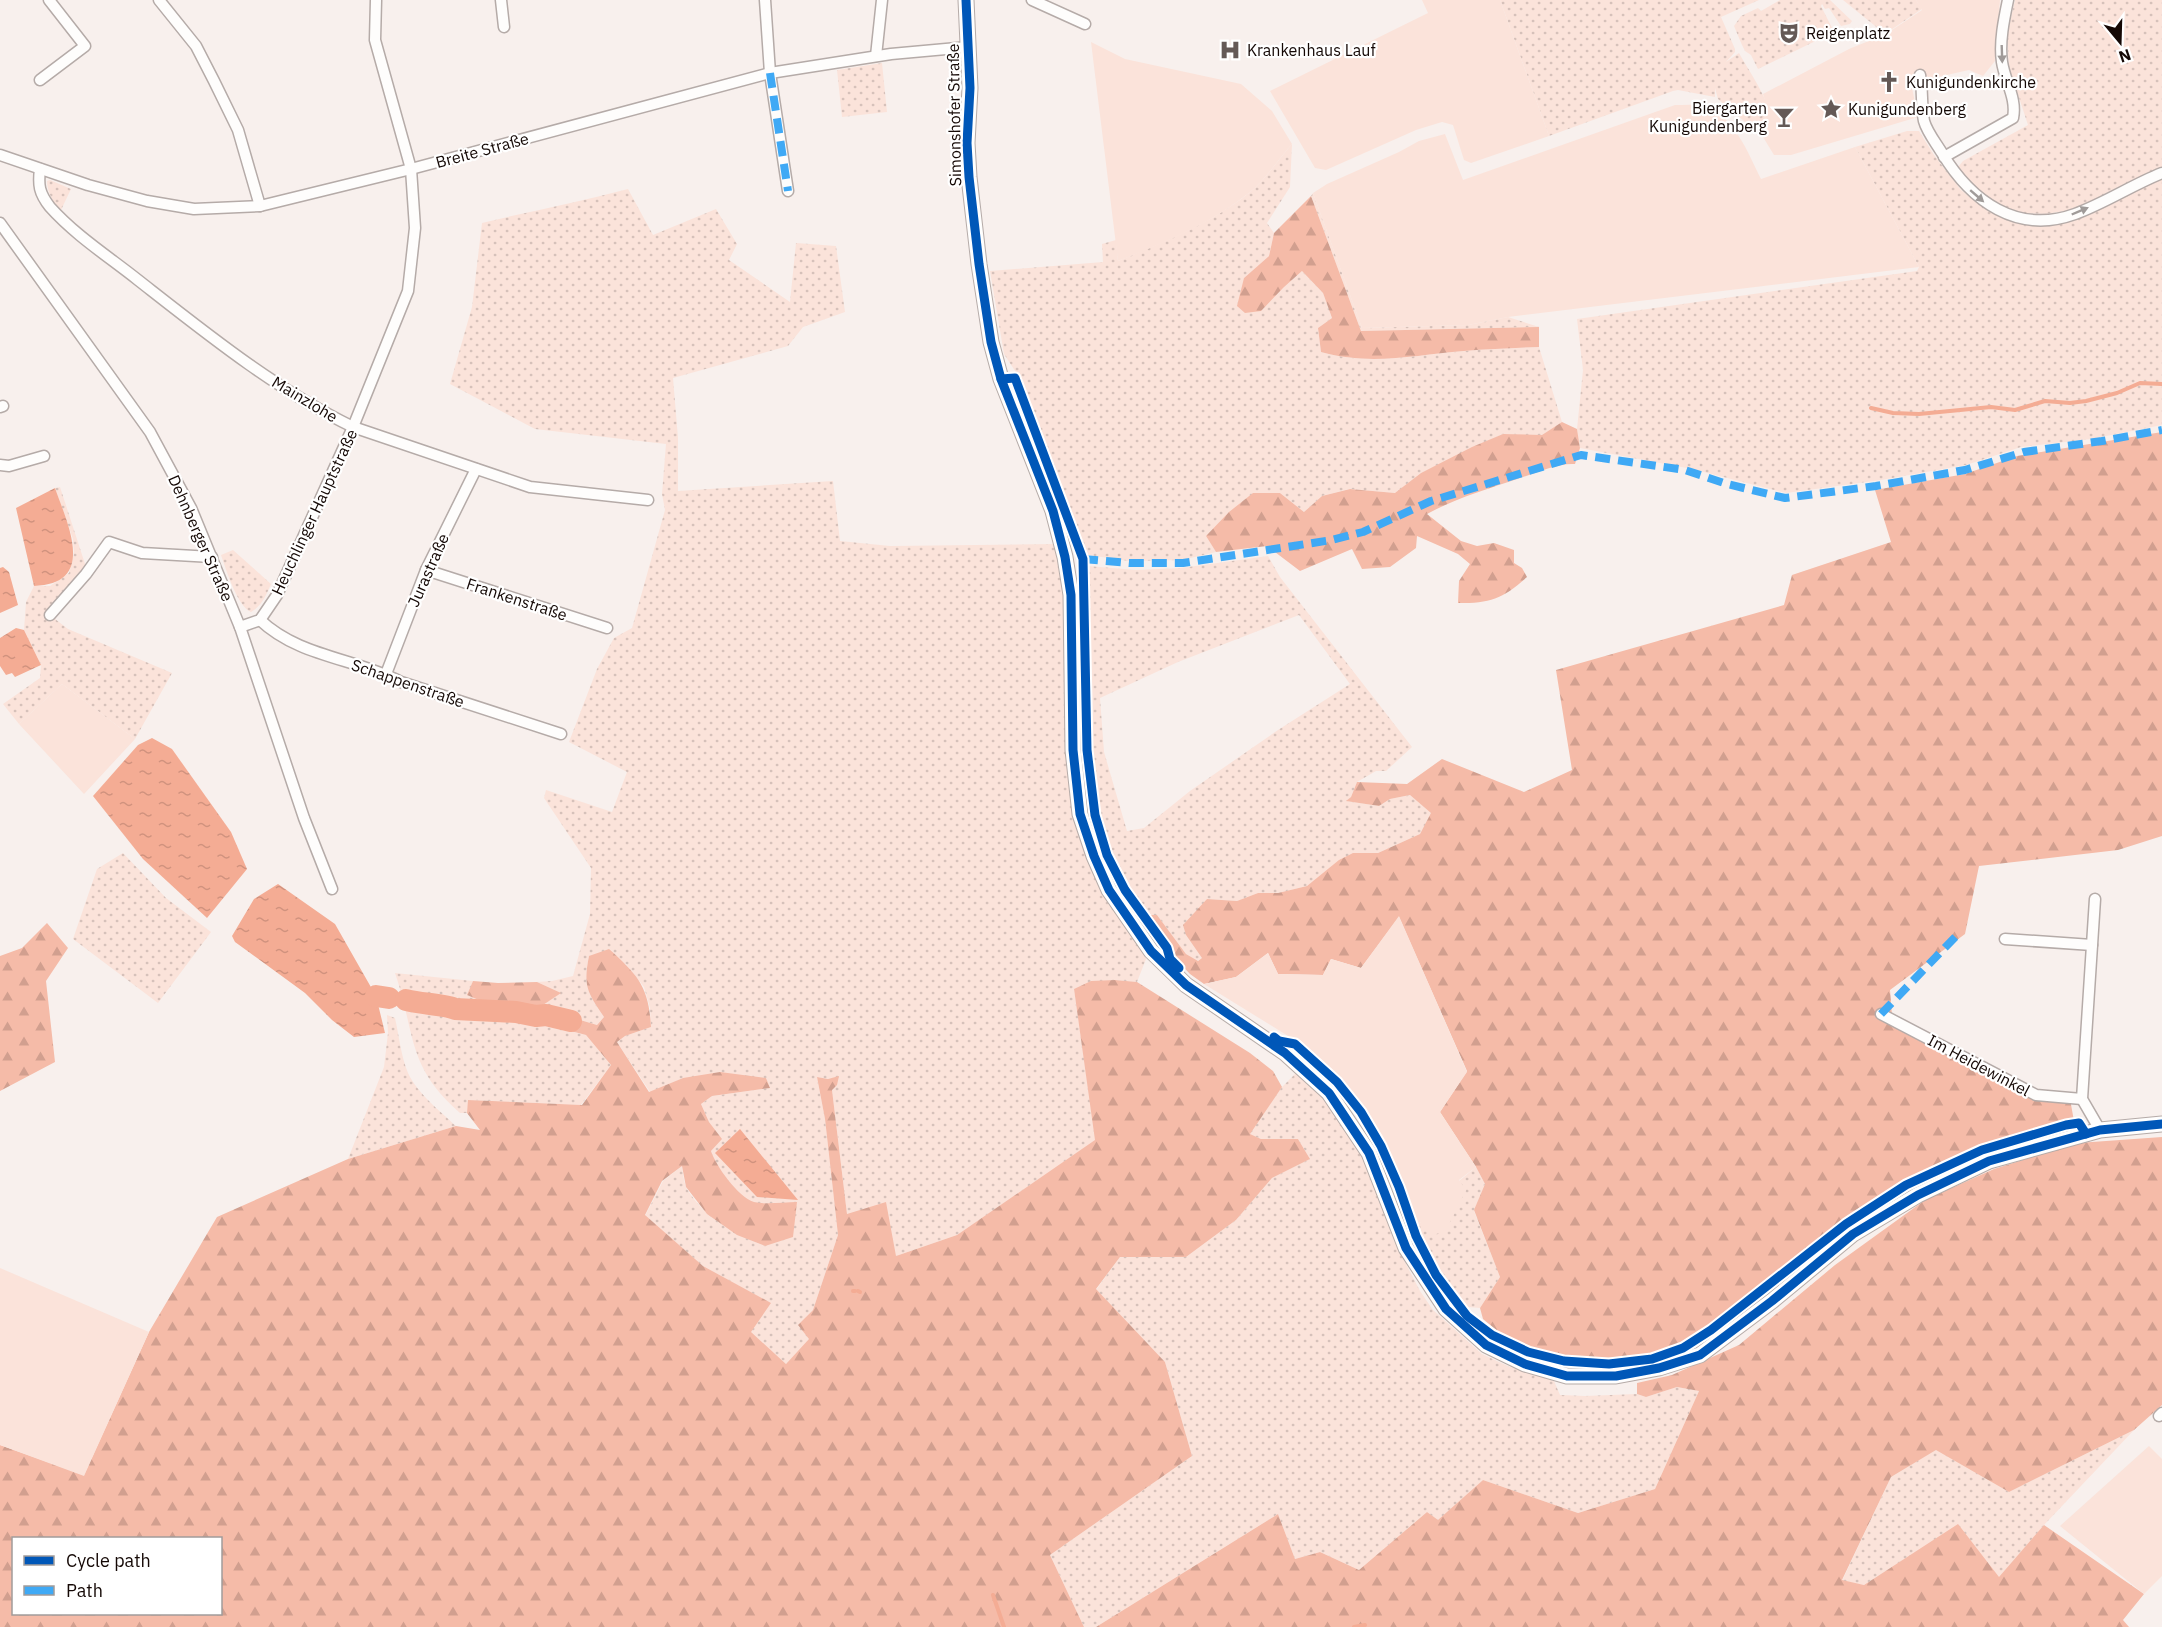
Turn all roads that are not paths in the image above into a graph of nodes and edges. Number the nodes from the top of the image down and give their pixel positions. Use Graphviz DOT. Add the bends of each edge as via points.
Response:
graph roads {
  1 [pos="49,0"];
  2 [pos="159,0"];
  3 [pos="375,0"];
  4 [pos="501,0"];
  5 [pos="765,0"];
  6 [pos="882,0"];
  7 [pos="966,0"];
  8 [pos="1032,0"];
  9 [pos="2008,0"];
  10 [pos="1085,24"];
  11 [pos="504,27"];
  12 [pos="968,47"];
  13 [pos="876,56"];
  14 [pos="770,73"];
  15 [pos="1920,75"];
  16 [pos="40,80"];
  17 [pos="0,155"];
  18 [pos="1944,157"];
  19 [pos="40,169"];
  20 [pos="411,169"];
  21 [pos="2162,173"];
  22 [pos="788,191"];
  23 [pos="260,206"];
  24 [pos="0,223"];
  25 [pos="353,427"];
  26 [pos="44,456"];
  27 [pos="0,465"];
  28 [pos="476,469"];
  29 [pos="648,500"];
  30 [pos="212,557"];
  31 [pos="426,570"];
  32 [pos="50,615"];
  33 [pos="260,620"];
  34 [pos="240,627"];
  35 [pos="607,628"];
  36 [pos="386,674"];
  37 [pos="561,734"];
  38 [pos="332,889"];
  39 [pos="2095,899"];
  40 [pos="2005,939"];
  41 [pos="2092,945"];
  42 [pos="1881,1014"];
  43 [pos="2082,1099"];
  44 [pos="2162,1124"];
  45 [pos="2100,1131"];
  1 -- 16 [label="street" via="85,46"];
  2 -- 23 [label="street" via="196,46 214,81 238,130"];
  3 -- 20 [label="street, Heuchlinger Hauptstraße" via="375,40"];
  4 -- 11 [label="street"];
  5 -- 14 [label="street"];
  6 -- 13 [label="street"];
  7 -- 12 [label="street, Simonshofer Straße"];
  8 -- 10 [label="street"];
  9 -- 18 [label="street, one-way" via="2001,46 2015,106 2013,118"];
  12 -- 13 [label="street, Breite Straße"];
  12 -- 45 [label="street, Simonshofer Straße" via="969,177 991,342 1000,380 1053,511 1065,556 1071,595 1073,750 1080,814 1094,856 1109,890 1151,951 1186,985 1285,1053 1329,1093 1369,1153 1406,1248 1446,1309 1486,1345 1526,1364 1567,1376 1616,1376 1659,1368 1700,1355 1853,1234 1918,1195 1989,1161"];
  13 -- 14 [label="street, Breite Straße"];
  14 -- 20 [label="street, Breite Straße"];
  14 -- 22 [label="street"];
  15 -- 18 [label="street" via="1924,121"];
  17 -- 19 [label="street, Breite Straße"];
  18 -- 21 [label="street, one-way" via="1961,182 1988,206 2006,215 2042,221 2074,215"];
  19 -- 23 [label="street, Breite Straße" via="147,201 194,209"];
  19 -- 25 [label="street, Mainzlohe" via="37,184 49,206 84,237 231,352 298,398"];
  20 -- 23 [label="street, Breite Straße"];
  20 -- 25 [label="street, Heuchlinger Hauptstraße" via="415,228 408,291"];
  24 -- 30 [label="street, Dehnberger Straße" via="150,432"];
  25 -- 28 [label="street, Mainzlohe"];
  25 -- 33 [label="street, Heuchlinger Hauptstraße" via="277,595"];
  26 -- 27 [label="street"];
  28 -- 29 [label="street, Mainzlohe" via="530,487"];
  28 -- 31 [label="street, Jurastraße"];
  30 -- 32 [label="street" via="142,553 108,542"];
  30 -- 34 [label="street, Dehnberger Straße"];
  31 -- 35 [label="street, Frankenstraße"];
  31 -- 36 [label="street, Jurastraße"];
  33 -- 34 [label="street"];
  33 -- 36 [label="street, Schappenstraße" via="304,648"];
  34 -- 38 [label="street, Dehnberger Straße"];
  36 -- 37 [label="street, Schappenstraße"];
  39 -- 41 [label="street"];
  40 -- 41 [label="street"];
  41 -- 43 [label="street"];
  42 -- 43 [label="street, Im Heidewinkel" via="2036,1095"];
  43 -- 45 [label="street"];
  44 -- 45 [label="street, Simonshofer Straße"];
}
